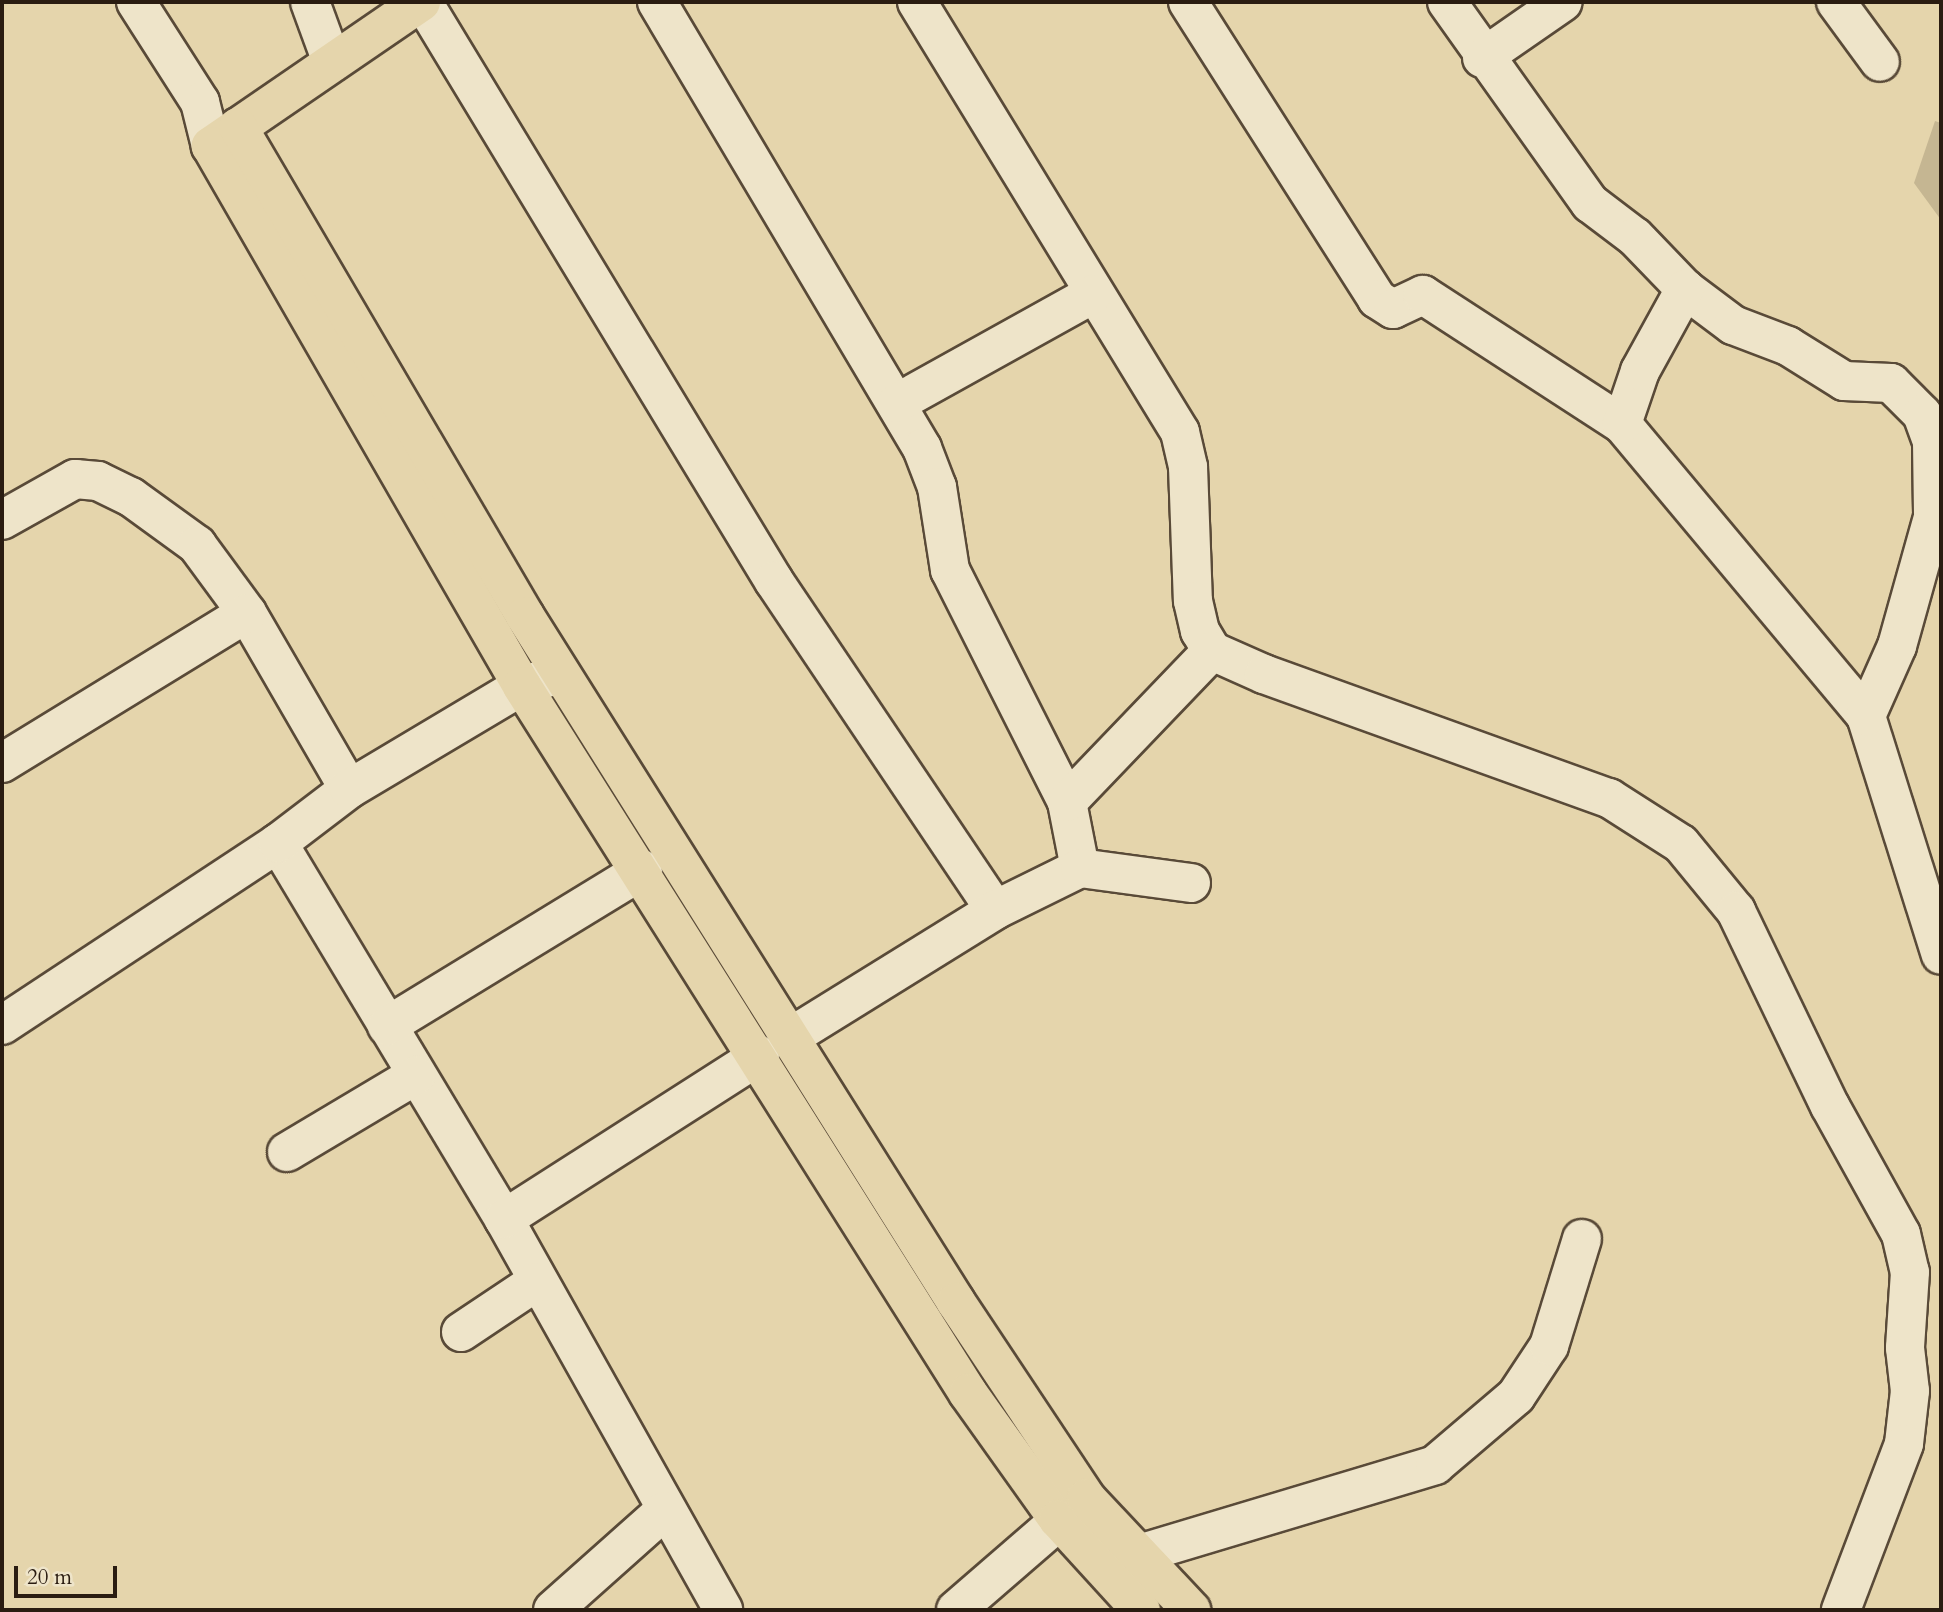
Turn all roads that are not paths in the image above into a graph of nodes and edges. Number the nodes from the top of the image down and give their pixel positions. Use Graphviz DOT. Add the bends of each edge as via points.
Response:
graph roads {
  1 [pos="136,2"];
  2 [pos="310,2"];
  3 [pos="422,2"];
  4 [pos="657,2"];
  5 [pos="918,2"];
  6 [pos="1188,2"];
  7 [pos="1447,2"];
  8 [pos="1563,2"];
  9 [pos="1836,2"];
  10 [pos="1482,58"];
  11 [pos="332,62"];
  12 [pos="1880,62"];
  13 [pos="224,136"];
  14 [pos="1685,289"];
  15 [pos="1093,294"];
  16 [pos="897,403"];
  17 [pos="1622,425"];
  18 [pos="2,520"];
  19 [pos="247,613"];
  20 [pos="1212,650"];
  21 [pos="562,672"];
  22 [pos="522,686"];
  23 [pos="1866,716"];
  24 [pos="2,763"];
  25 [pos="349,789"];
  26 [pos="1067,802"];
  27 [pos="278,843"];
  28 [pos="1080,868"];
  29 [pos="643,870"];
  30 [pos="1191,883"];
  31 [pos="995,910"];
  32 [pos="1941,955"];
  33 [pos="2,1025"];
  34 [pos="387,1026"];
  35 [pos="792,1036"];
  36 [pos="760,1055"];
  37 [pos="416,1075"];
  38 [pos="288,1152"];
  39 [pos="504,1219"];
  40 [pos="1582,1239"];
  41 [pos="536,1282"];
  42 [pos="461,1332"];
  43 [pos="1072,1508"];
  44 [pos="664,1511"];
  45 [pos="1139,1555"];
  46 [pos="553,1610"];
  47 [pos="723,1610"];
  48 [pos="956,1610"];
  49 [pos="1141,1610"];
  50 [pos="1191,1610"];
  51 [pos="1841,1610"];
  1 -- 13 [label="street"];
  2 -- 11 [label="street"];
  3 -- 11 [label="main road"];
  3 -- 31 [label="street" via="774,581"];
  4 -- 16 [label="street"];
  5 -- 15 [label="street"];
  6 -- 17 [label="street" via="1377,299 1393,309 1423,295"];
  7 -- 10 [label="street"];
  8 -- 10 [label="street"];
  9 -- 12 [label="street"];
  10 -- 14 [label="street" via="1590,203 1635,237"];
  11 -- 13 [label="main road"];
  13 -- 21 [label="main road"];
  13 -- 22 [label="main road"];
  14 -- 17 [label="street" via="1640,371"];
  14 -- 23 [label="street" via="1733,326 1788,346 1844,381 1891,383 1922,414 1933,442 1933,517 1897,646"];
  15 -- 16 [label="street"];
  15 -- 20 [label="street" via="1180,432 1188,467 1194,601 1200,631"];
  16 -- 26 [label="street" via="937,487 950,570"];
  17 -- 23 [label="street"];
  18 -- 19 [label="street" via="75,479 98,481 131,497 197,545"];
  19 -- 24 [label="street"];
  19 -- 25 [label="street"];
  20 -- 26 [label="street"];
  20 -- 51 [label="street" via="1264,674 1609,798 1681,844 1736,911 1830,1106 1901,1234 1910,1272 1905,1348 1910,1391 1904,1444"];
  21 -- 22 [label="street"];
  21 -- 35 [label="main road"];
  22 -- 25 [label="street"];
  22 -- 29 [label="main road"];
  23 -- 32 [label="street"];
  25 -- 27 [label="street"];
  26 -- 28 [label="street"];
  27 -- 33 [label="street"];
  27 -- 34 [label="street"];
  28 -- 30 [label="street"];
  28 -- 31 [label="street"];
  29 -- 34 [label="street"];
  29 -- 36 [label="main road"];
  31 -- 35 [label="street"];
  34 -- 37 [label="street"];
  35 -- 43 [label="main road" via="949,1290"];
  36 -- 39 [label="street"];
  36 -- 43 [label="main road" via="968,1393"];
  37 -- 38 [label="street"];
  37 -- 39 [label="street"];
  39 -- 41 [label="street"];
  40 -- 45 [label="street" via="1549,1346 1536,1366 1516,1396 1435,1465"];
  41 -- 42 [label="street"];
  41 -- 44 [label="street"];
  43 -- 45 [label="main road"];
  43 -- 48 [label="street"];
  43 -- 49 [label="main road"];
  44 -- 46 [label="street"];
  44 -- 47 [label="street"];
  45 -- 50 [label="main road"];
}
